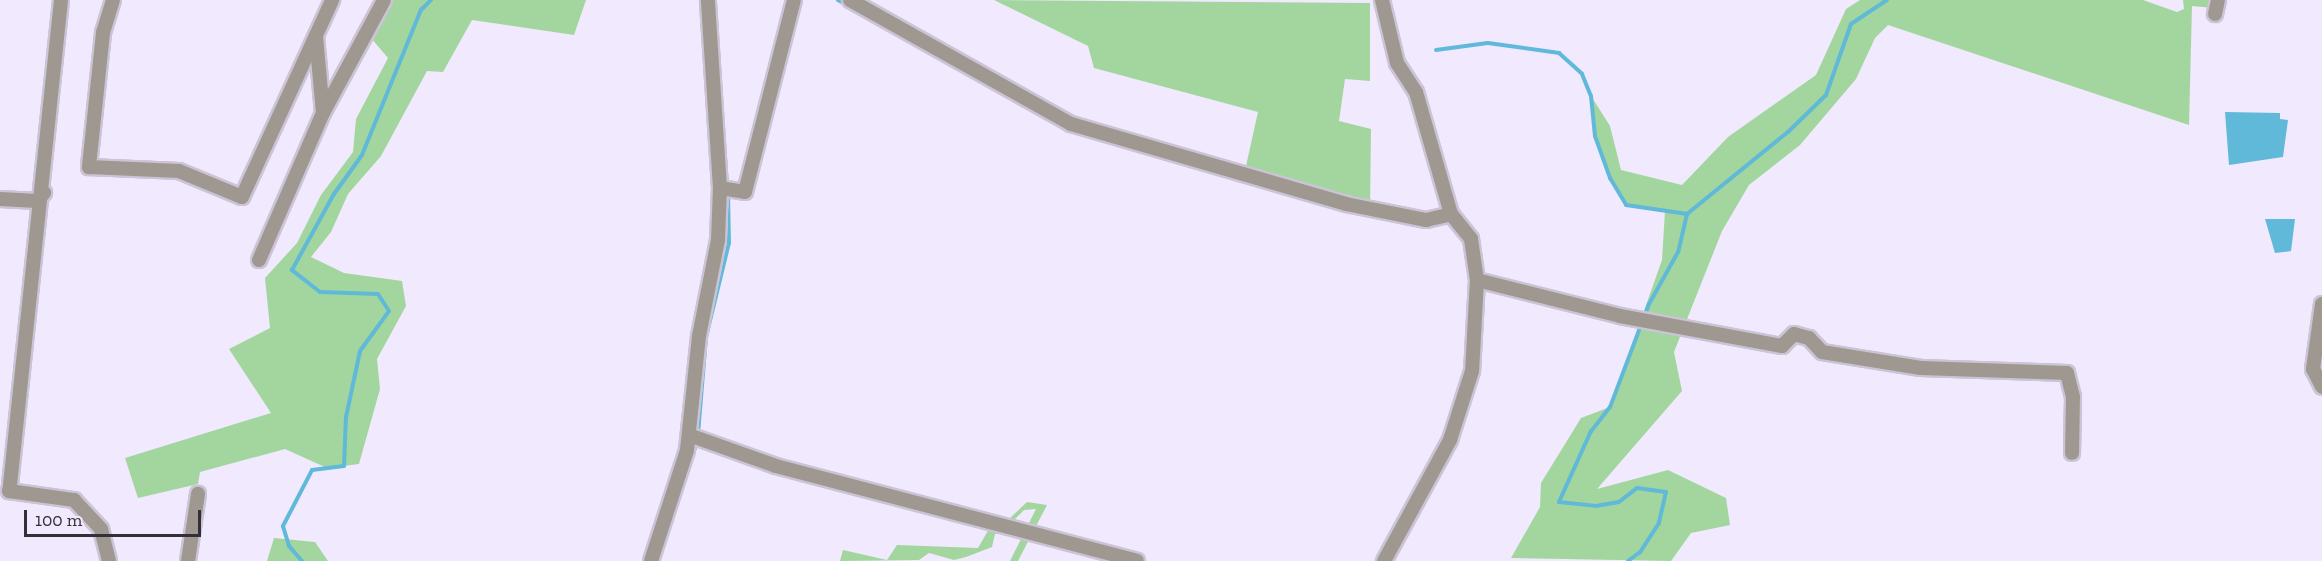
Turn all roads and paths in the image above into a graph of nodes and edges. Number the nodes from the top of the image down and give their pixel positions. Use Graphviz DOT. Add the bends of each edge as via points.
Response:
graph roads {
  1 [pos="61,0"];
  2 [pos="113,0"];
  3 [pos="332,0"];
  4 [pos="384,0"];
  5 [pos="708,0"];
  6 [pos="795,0"];
  7 [pos="850,0"];
  8 [pos="1382,0"];
  9 [pos="316,34"];
  10 [pos="323,112"];
  11 [pos="720,188"];
  12 [pos="44,193"];
  13 [pos="0,199"];
  14 [pos="1451,214"];
  15 [pos="259,260"];
  16 [pos="1477,280"];
  17 [pos="2322,304"];
  18 [pos="2322,387"];
  19 [pos="689,435"];
  20 [pos="2072,453"];
  21 [pos="5,490"];
  22 [pos="198,494"];
  23 [pos="112,560"];
  24 [pos="188,561"];
  25 [pos="651,561"];
  26 [pos="1137,561"];
  27 [pos="1384,561"];
  1 -- 12 [label="street"];
  2 -- 9 [label="street" via="103,33 89,167 179,171 242,197"];
  3 -- 9 [label="street"];
  4 -- 10 [label="street"];
  5 -- 11 [label="street"];
  6 -- 11 [label="street" via="745,192"];
  7 -- 14 [label="street" via="1071,124 1346,204 1426,220"];
  8 -- 14 [label="street" via="1397,63 1416,92"];
  9 -- 10 [label="street"];
  10 -- 15 [label="street"];
  11 -- 19 [label="street" via="718,240 699,336"];
  12 -- 13 [label="street" via="37,201"];
  12 -- 21 [label="street"];
  14 -- 16 [label="street" via="1471,239"];
  16 -- 20 [label="street" via="1620,316 1782,346 1794,334 1809,338 1822,352 1922,368 2067,373 2073,397"];
  16 -- 27 [label="street" via="1473,371 1450,440"];
  17 -- 18 [label="street" via="2313,369"];
  19 -- 25 [label="street"];
  19 -- 26 [label="street" via="776,466"];
  21 -- 23 [label="street" via="74,500 101,529"];
  22 -- 24 [label="street"];
}
